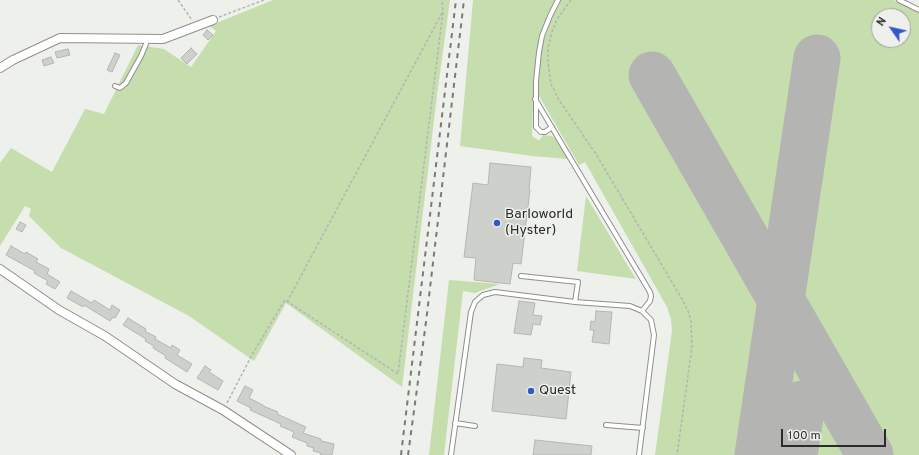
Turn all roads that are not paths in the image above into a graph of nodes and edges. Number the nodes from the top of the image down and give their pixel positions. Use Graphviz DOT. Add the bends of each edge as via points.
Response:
graph roads {
  1 [pos="558,0"];
  2 [pos="899,0"];
  3 [pos="919,10"];
  4 [pos="214,20"];
  5 [pos="148,39"];
  6 [pos="0,68"];
  7 [pos="115,86"];
  8 [pos="535,99"];
  9 [pos="552,127"];
  10 [pos="0,270"];
  11 [pos="521,276"];
  12 [pos="574,302"];
  13 [pos="642,311"];
  14 [pos="455,423"];
  15 [pos="606,425"];
  16 [pos="475,426"];
  17 [pos="643,428"];
  18 [pos="291,455"];
  19 [pos="451,455"];
  20 [pos="639,455"];
  1 -- 8 [label="lane" via="541,43"];
  2 -- 3 [label="lane"];
  4 -- 5 [label="street" via="163,39"];
  5 -- 6 [label="street" via="60,38"];
  5 -- 7 [label="lane" via="126,83 120,88"];
  8 -- 9 [label="lane"];
  8 -- 9 [label="lane" via="537,129 543,132"];
  9 -- 13 [label="lane" via="650,292 650,301"];
  10 -- 18 [label="street" via="59,310 105,336 175,384 223,410"];
  11 -- 12 [label="lane" via="578,282"];
  12 -- 13 [label="lane" via="630,306"];
  12 -- 14 [label="lane" via="495,292 483,294 472,312"];
  13 -- 17 [label="lane" via="651,320 654,335"];
  14 -- 16 [label="lane"];
  14 -- 19 [label="lane"];
  15 -- 17 [label="lane"];
  17 -- 20 [label="lane"];
}
